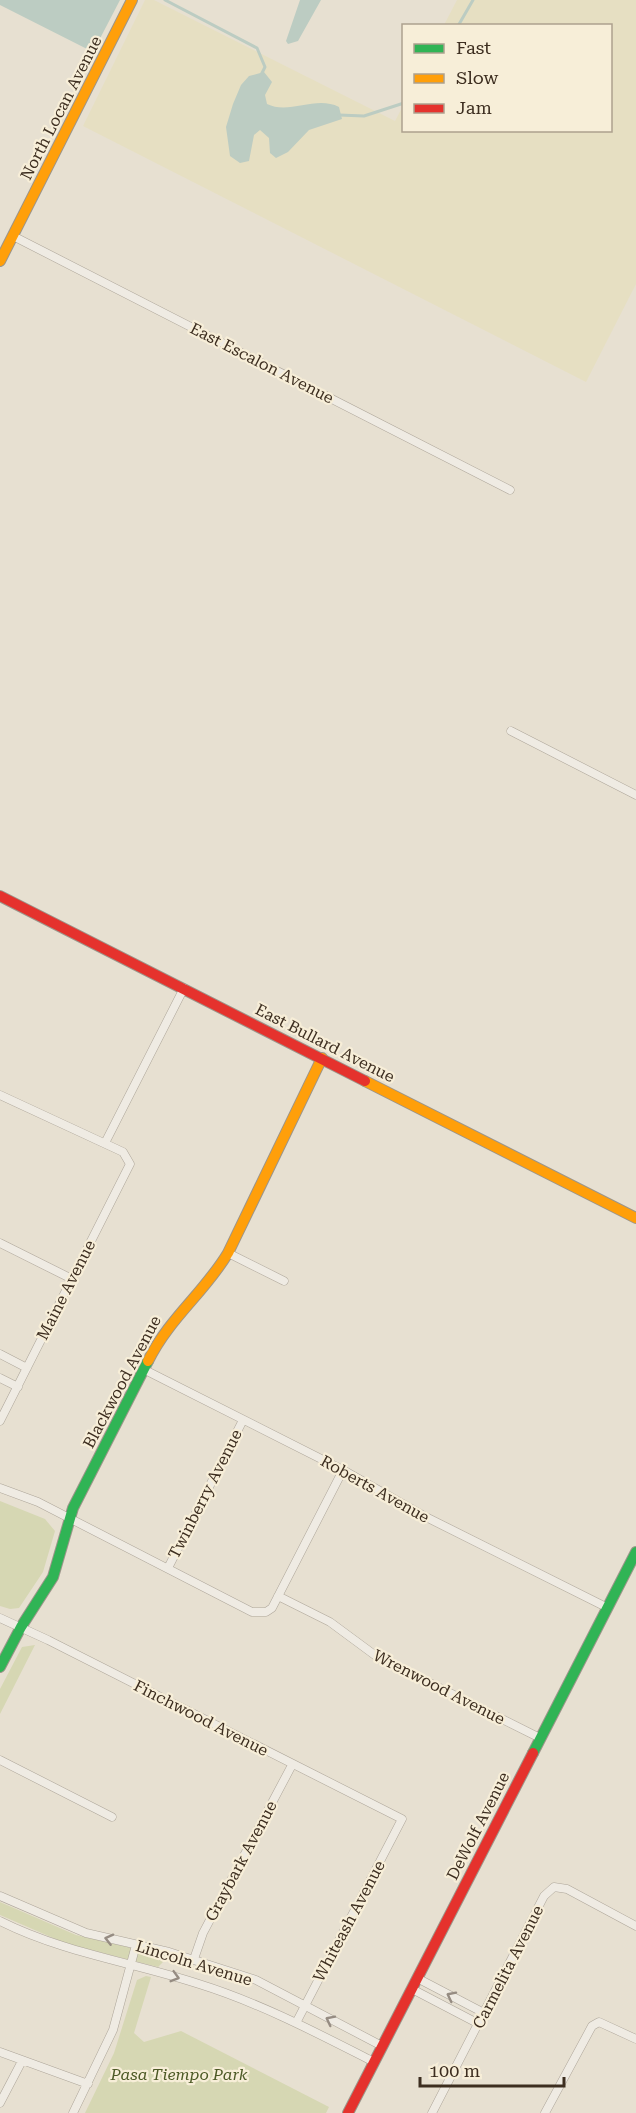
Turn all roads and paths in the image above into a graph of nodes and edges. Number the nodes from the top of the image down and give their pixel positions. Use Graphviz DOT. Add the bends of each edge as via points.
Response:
graph roads {
  1 [pos="132,0"];
  2 [pos="13,236"];
  3 [pos="0,261"];
  4 [pos="510,490"];
  5 [pos="511,731"];
  6 [pos="636,795"];
  7 [pos="0,896"];
  8 [pos="184,988"];
  9 [pos="322,1058"];
  10 [pos="0,1095"];
  11 [pos="105,1143"];
  12 [pos="636,1218"];
  13 [pos="0,1243"];
  14 [pos="228,1253"];
  15 [pos="72,1279"];
  16 [pos="284,1281"];
  17 [pos="0,1354"];
  18 [pos="27,1368"];
  19 [pos="143,1370"];
  20 [pos="0,1378"];
  21 [pos="18,1387"];
  22 [pos="243,1420"];
  23 [pos="0,1421"];
  24 [pos="343,1470"];
  25 [pos="0,1488"];
  26 [pos="70,1518"];
  27 [pos="636,1552"];
  28 [pos="168,1568"];
  29 [pos="278,1596"];
  30 [pos="608,1608"];
  31 [pos="0,1618"];
  32 [pos="21,1627"];
  33 [pos="0,1667"];
  34 [pos="540,1738"];
  35 [pos="0,1760"];
  36 [pos="292,1765"];
  37 [pos="112,1817"];
  38 [pos="402,1820"];
  39 [pos="0,1896"];
  40 [pos="0,1921"];
  41 [pos="636,1926"];
  42 [pos="136,1945"];
  43 [pos="194,1959"];
  44 [pos="132,1966"];
  45 [pos="417,1978"];
  46 [pos="412,1989"];
  47 [pos="305,2006"];
  48 [pos="484,2013"];
  49 [pos="297,2023"];
  50 [pos="479,2024"];
  51 [pos="636,2039"];
  52 [pos="382,2046"];
  53 [pos="0,2052"];
  54 [pos="22,2061"];
  55 [pos="374,2062"];
  56 [pos="88,2084"];
  57 [pos="0,2103"];
  58 [pos="434,2112"];
  59 [pos="74,2113"];
  60 [pos="348,2113"];
  61 [pos="545,2113"];
  1 -- 2 [label="street, North Locan Avenue"];
  2 -- 3 [label="street, North Locan Avenue"];
  2 -- 4 [label="street, East Escalon Avenue"];
  5 -- 6 [label="street"];
  7 -- 8 [label="street, East Bullard Avenue"];
  8 -- 9 [label="street, East Bullard Avenue"];
  8 -- 11 [label="street"];
  9 -- 12 [label="street, East Bullard Avenue"];
  9 -- 14 [label="street, Blackwood Avenue"];
  10 -- 11 [label="street"];
  11 -- 15 [label="street, Maine Avenue" via="123,1152 130,1164"];
  13 -- 15 [label="street"];
  14 -- 16 [label="street"];
  14 -- 19 [label="street, Blackwood Avenue" via="170,1322"];
  15 -- 18 [label="street, Maine Avenue"];
  17 -- 18 [label="street"];
  18 -- 21 [label="street, Maine Avenue"];
  19 -- 22 [label="street, Roberts Avenue"];
  19 -- 26 [label="street, Blackwood Avenue"];
  20 -- 21 [label="street"];
  21 -- 23 [label="street, Maine Avenue"];
  22 -- 24 [label="street, Roberts Avenue"];
  22 -- 28 [label="street, Twinberry Avenue"];
  24 -- 29 [label="street"];
  24 -- 30 [label="street, Roberts Avenue" via="424,1516"];
  25 -- 26 [label="street"];
  26 -- 28 [label="street"];
  26 -- 32 [label="street, Blackwood Avenue" via="53,1576"];
  27 -- 30 [label="street, DeWolf Avenue"];
  28 -- 29 [label="street" via="252,1612 266,1612"];
  29 -- 34 [label="street, Wrenwood Avenue" via="330,1622 376,1656"];
  30 -- 34 [label="street, DeWolf Avenue"];
  31 -- 32 [label="street, Finchwood Avenue"];
  32 -- 33 [label="street, Blackwood Avenue"];
  32 -- 36 [label="street, Finchwood Avenue"];
  34 -- 45 [label="street, DeWolf Avenue"];
  35 -- 37 [label="street"];
  36 -- 38 [label="street, Finchwood Avenue"];
  36 -- 43 [label="street, Graybark Avenue" via="203,1934"];
  38 -- 47 [label="street, Whiteash Avenue"];
  42 -- 39 [label="street, Lincoln Avenue, one-way" via="76,1930"];
  40 -- 44 [label="street, Lincoln Avenue" via="49,1943"];
  41 -- 48 [label="street, Carmelita Avenue" via="567,1889 554,1887 544,1896"];
  42 -- 43 [label="street, Lincoln Avenue"];
  42 -- 44 [label="street"];
  43 -- 47 [label="street, Lincoln Avenue" via="256,1980"];
  44 -- 49 [label="street, Lincoln Avenue, one-way" via="200,1984"];
  44 -- 56 [label="street" via="113,2030"];
  45 -- 46 [label="street, DeWolf Avenue"];
  48 -- 45 [label="street, one-way"];
  46 -- 50 [label="street"];
  46 -- 52 [label="street, DeWolf Avenue"];
  47 -- 49 [label="street, Whiteash Avenue"];
  52 -- 47 [label="street, Lincoln Avenue, one-way"];
  48 -- 50 [label="street, Carmelita Avenue"];
  49 -- 55 [label="street, Lincoln Avenue"];
  50 -- 58 [label="street, Carmelita Avenue"];
  51 -- 61 [label="street" via="599,2022 586,2034"];
  52 -- 55 [label="street, DeWolf Avenue"];
  53 -- 54 [label="street"];
  54 -- 56 [label="street"];
  54 -- 57 [label="street"];
  55 -- 60 [label="street, DeWolf Avenue"];
  56 -- 59 [label="street"];
}
